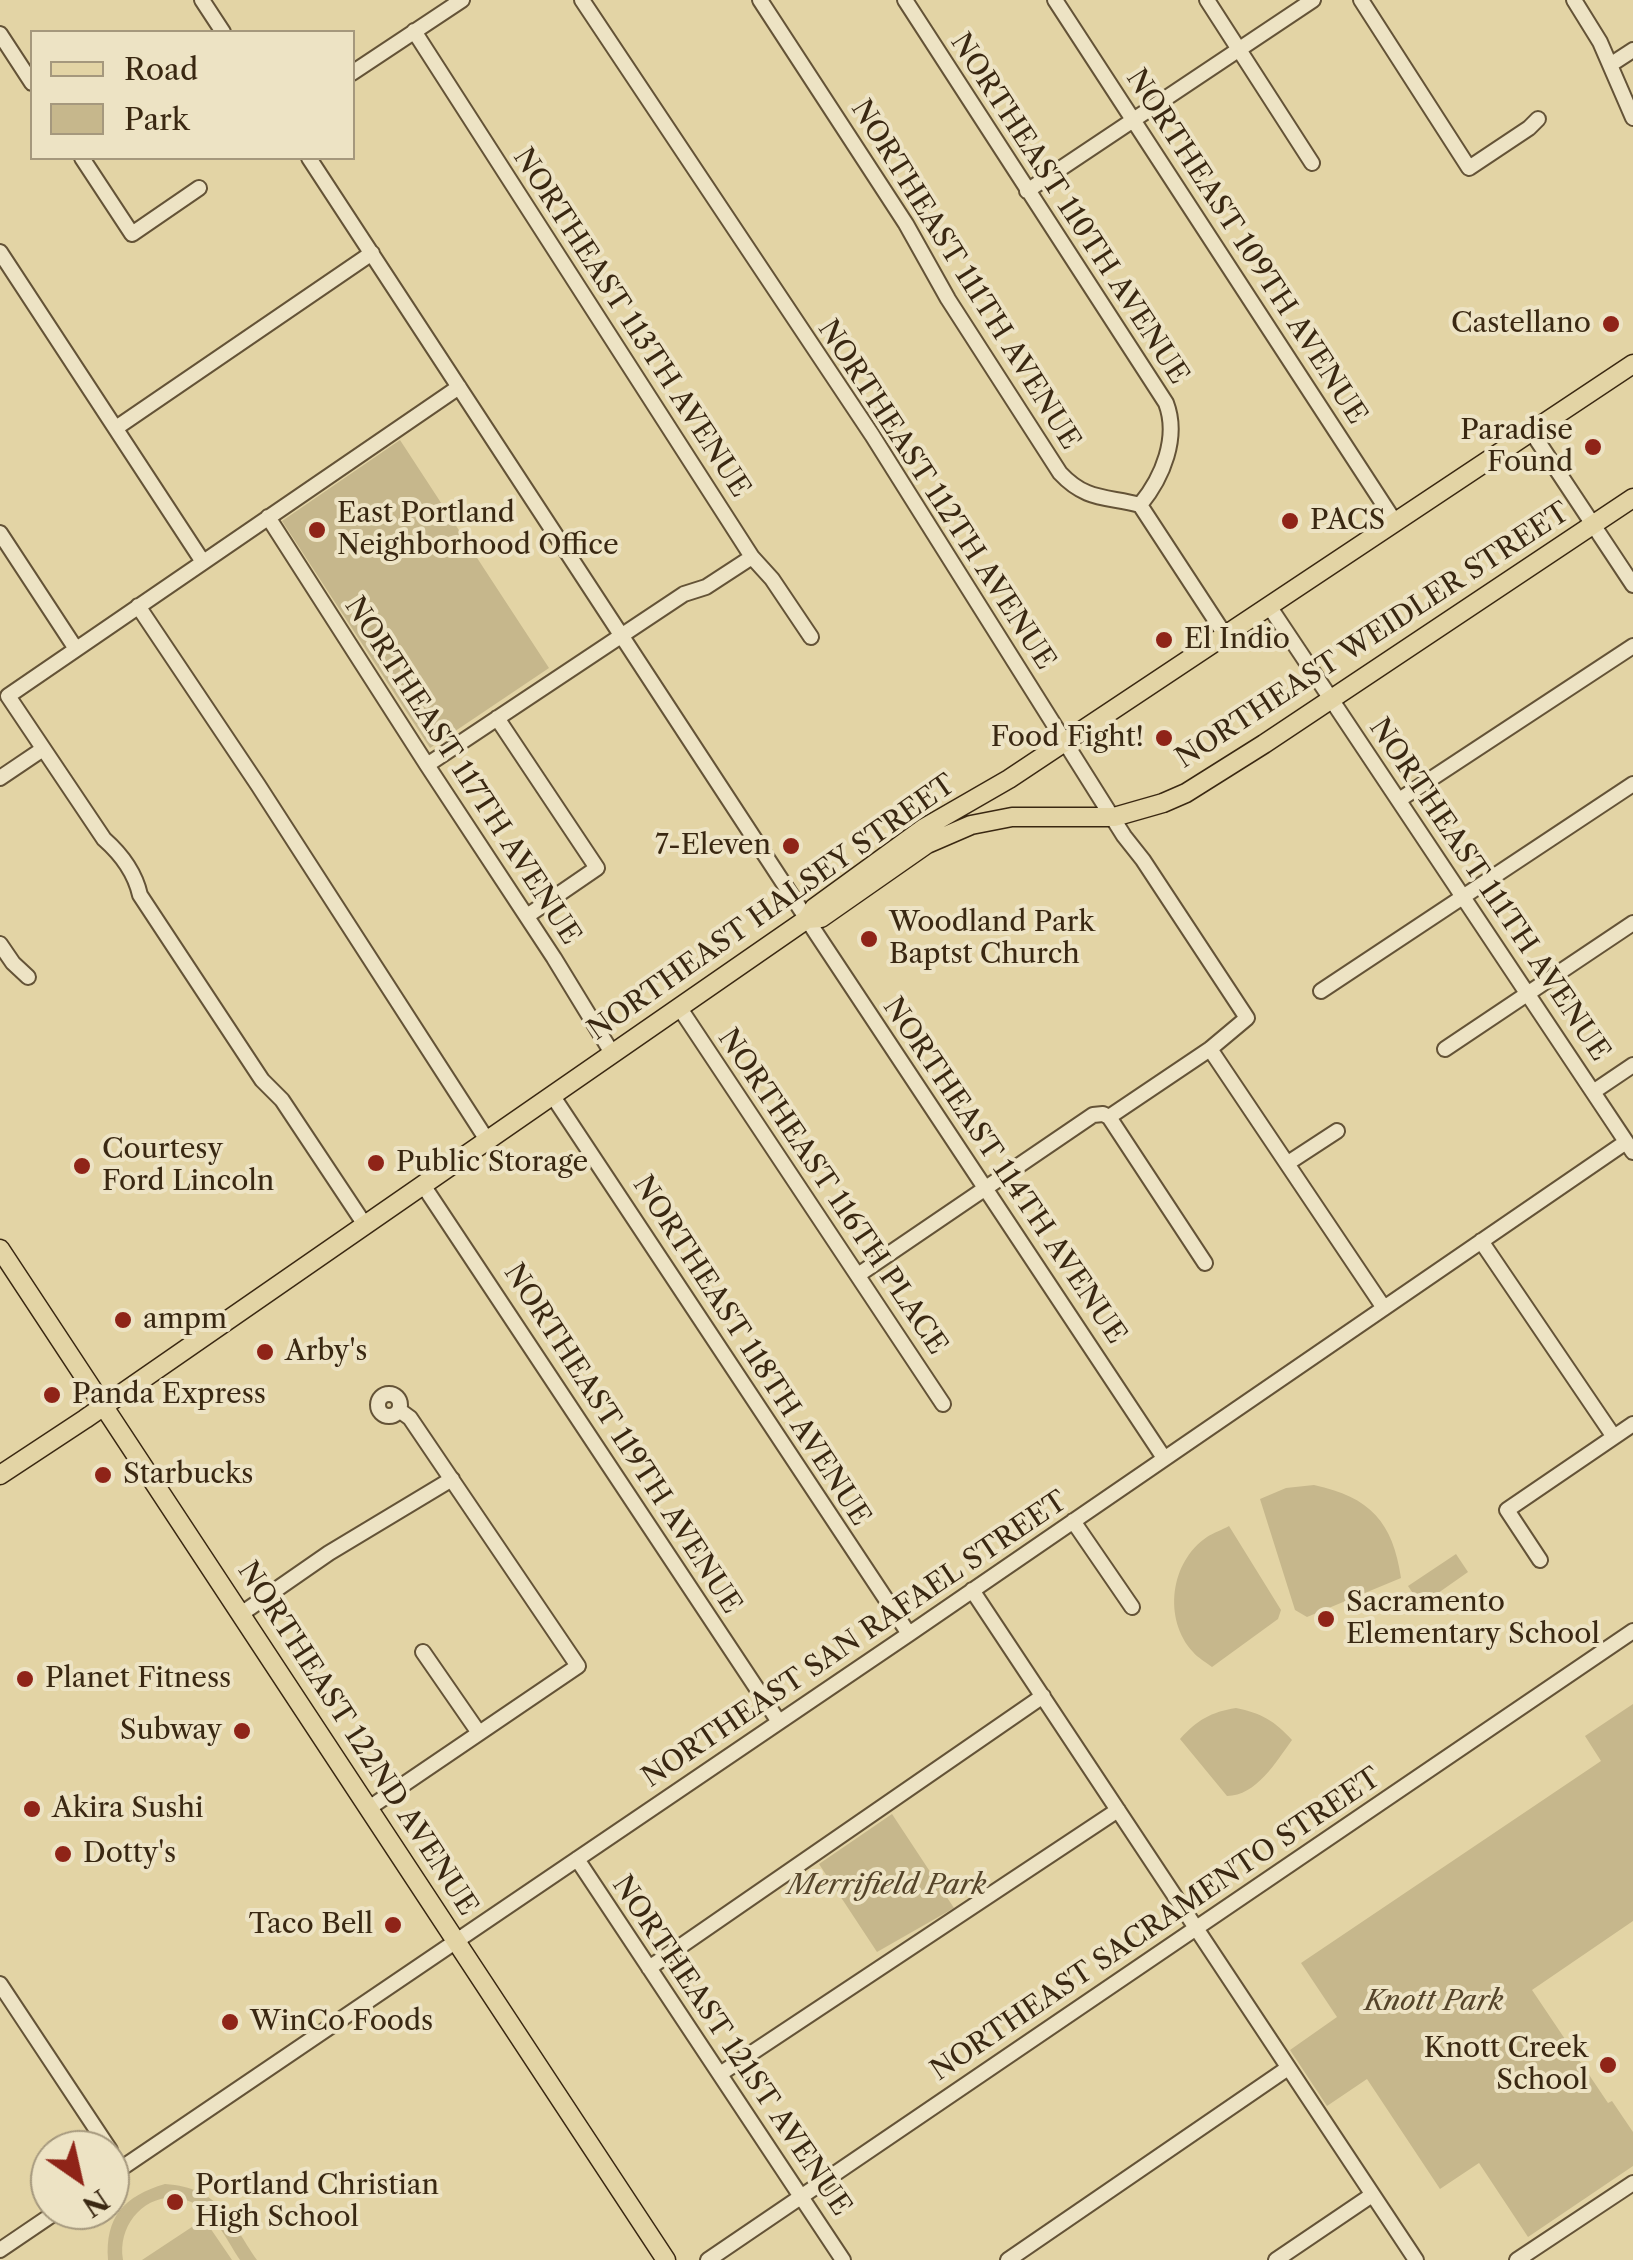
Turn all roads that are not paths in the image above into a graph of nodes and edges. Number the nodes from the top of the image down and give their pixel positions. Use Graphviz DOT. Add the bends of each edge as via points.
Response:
graph roads {
  1 [pos="202,0"];
  2 [pos="462,0"];
  3 [pos="582,0"];
  4 [pos="760,0"];
  5 [pos="905,0"];
  6 [pos="1055,0"];
  7 [pos="1206,0"];
  8 [pos="1314,0"];
  9 [pos="1360,0"];
  10 [pos="1574,0"];
  11 [pos="223,30"];
  12 [pos="414,31"];
  13 [pos="0,34"];
  14 [pos="1238,50"];
  15 [pos="1633,50"];
  16 [pos="1610,65"];
  17 [pos="355,71"];
  18 [pos="30,80"];
  19 [pos="1633,118"];
  20 [pos="1538,119"];
  21 [pos="1133,121"];
  22 [pos="83,160"];
  23 [pos="310,160"];
  24 [pos="1312,163"];
  25 [pos="200,188"];
  26 [pos="1027,191"];
  27 [pos="0,252"];
  28 [pos="372,253"];
  29 [pos="1633,364"];
  30 [pos="459,386"];
  31 [pos="116,428"];
  32 [pos="1531,431"];
  33 [pos="1633,498"];
  34 [pos="1140,505"];
  35 [pos="268,517"];
  36 [pos="1395,522"];
  37 [pos="1592,525"];
  38 [pos="0,533"];
  39 [pos="752,557"];
  40 [pos="203,562"];
  41 [pos="1633,585"];
  42 [pos="138,606"];
  43 [pos="1269,606"];
  44 [pos="1225,634"];
  45 [pos="622,636"];
  46 [pos="811,637"];
  47 [pos="1633,646"];
  48 [pos="76,649"];
  49 [pos="1331,698"];
  50 [pos="497,718"];
  51 [pos="1064,742"];
  52 [pos="43,749"];
  53 [pos="427,766"];
  54 [pos="0,778"];
  55 [pos="1633,784"];
  56 [pos="1399,800"];
  57 [pos="1114,817"];
  58 [pos="1463,896"];
  59 [pos="526,916"];
  60 [pos="806,918"];
  61 [pos="1633,923"];
  62 [pos="0,944"];
  63 [pos="28,977"];
  64 [pos="1321,991"];
  65 [pos="1527,993"];
  66 [pos="679,1007"];
  67 [pos="1210,1048"];
  68 [pos="1444,1049"];
  69 [pos="612,1053"];
  70 [pos="1633,1065"];
  71 [pos="1593,1092"];
  72 [pos="552,1095"];
  73 [pos="1109,1117"];
  74 [pos="1337,1131"];
  75 [pos="487,1140"];
  76 [pos="1630,1147"];
  77 [pos="1288,1163"];
  78 [pos="423,1184"];
  79 [pos="985,1188"];
  80 [pos="365,1224"];
  81 [pos="1481,1242"];
  82 [pos="0,1249"];
  83 [pos="1206,1263"];
  84 [pos="858,1276"];
  85 [pos="1384,1308"];
  86 [pos="943,1404"];
  87 [pos="104,1406"];
  88 [pos="399,1410"];
  89 [pos="1633,1424"];
  90 [pos="1614,1437"];
  91 [pos="1164,1458"];
  92 [pos="0,1475"];
  93 [pos="452,1479"];
  94 [pos="1074,1521"];
  95 [pos="1540,1560"];
  96 [pos="972,1590"];
  97 [pos="1132,1607"];
  98 [pos="241,1614"];
  99 [pos="1633,1631"];
  100 [pos="908,1634"];
  101 [pos="423,1652"];
  102 [pos="1043,1696"];
  103 [pos="779,1722"];
  104 [pos="478,1733"];
  105 [pos="369,1808"];
  106 [pos="1118,1810"];
  107 [pos="578,1860"];
  108 [pos="1195,1927"];
  109 [pos="457,1941"];
  110 [pos="649,1968"];
  111 [pos="0,1984"];
  112 [pos="1288,2068"];
  113 [pos="720,2074"];
  114 [pos="97,2130"];
  115 [pos="130,2163"];
  116 [pos="1633,2183"];
  117 [pos="1372,2194"];
  118 [pos="801,2198"];
  119 [pos="30,2230"];
  120 [pos="0,2250"];
  121 [pos="666,2260"];
  122 [pos="708,2260"];
  123 [pos="842,2260"];
  124 [pos="1008,2260"];
  125 [pos="1276,2260"];
  126 [pos="1416,2260"];
  127 [pos="1517,2260"];
  1 -- 11 [label="street"];
  2 -- 12 [label="street"];
  3 -- 51 [label="street, NORTHEAST 112TH AVENUE" via="872,436"];
  4 -- 34 [label="street, NORTHEAST 111TH AVENUE" via="1060,473 1090,495"];
  5 -- 26 [label="street, NORTHEAST 110TH AVENUE"];
  6 -- 21 [label="street, NORTHEAST 109TH AVENUE"];
  7 -- 14 [label="street"];
  8 -- 14 [label="street"];
  9 -- 20 [label="street" via="1469,168"];
  10 -- 16 [label="street"];
  12 -- 17 [label="street"];
  12 -- 39 [label="street, NORTHEAST 113TH AVENUE"];
  13 -- 18 [label="street"];
  14 -- 21 [label="street"];
  14 -- 24 [label="street"];
  15 -- 16 [label="street"];
  16 -- 19 [label="street"];
  21 -- 26 [label="street"];
  21 -- 36 [label="street, NORTHEAST 109TH AVENUE"];
  22 -- 25 [label="street" via="132,234"];
  23 -- 28 [label="street, NORTHEAST 114TH AVENUE"];
  26 -- 34 [label="street, NORTHEAST 110TH AVENUE" via="1171,417 1167,454"];
  27 -- 31 [label="street"];
  28 -- 30 [label="street, NORTHEAST 114TH AVENUE"];
  28 -- 31 [label="street"];
  29 -- 32 [label="main road, NORTHEAST HALSEY STREET"];
  30 -- 35 [label="street"];
  30 -- 45 [label="street, NORTHEAST 114TH AVENUE"];
  31 -- 40 [label="street"];
  32 -- 36 [label="main road, NORTHEAST HALSEY STREET"];
  32 -- 37 [label="street"];
  33 -- 37 [label="main road, NORTHEAST WEIDLER STREET"];
  34 -- 44 [label="street"];
  35 -- 40 [label="street"];
  35 -- 53 [label="street, NORTHEAST 117TH AVENUE"];
  36 -- 43 [label="main road, NORTHEAST HALSEY STREET"];
  37 -- 41 [label="street"];
  37 -- 49 [label="main road, NORTHEAST WEIDLER STREET"];
  38 -- 48 [label="street"];
  39 -- 45 [label="street"];
  39 -- 46 [label="street, NORTHEAST 113TH AVENUE"];
  40 -- 42 [label="street"];
  42 -- 48 [label="street"];
  42 -- 75 [label="street"];
  43 -- 44 [label="main road, NORTHEAST HALSEY STREET"];
  43 -- 49 [label="street, NORTHEAST 111TH AVENUE"];
  44 -- 51 [label="main road, NORTHEAST HALSEY STREET"];
  45 -- 50 [label="street"];
  45 -- 60 [label="street, NORTHEAST 114TH AVENUE"];
  47 -- 56 [label="street"];
  48 -- 52 [label="street" via="8,696"];
  49 -- 56 [label="street, NORTHEAST 111TH AVENUE"];
  49 -- 57 [label="main road, NORTHEAST WEIDLER STREET" via="1186,792"];
  50 -- 53 [label="street"];
  50 -- 59 [label="street" via="597,868"];
  51 -- 57 [label="street, NORTHEAST 112TH AVENUE"];
  51 -- 60 [label="main road, NORTHEAST HALSEY STREET" via="924,828"];
  52 -- 54 [label="street"];
  52 -- 80 [label="street"];
  53 -- 59 [label="street, NORTHEAST 117TH AVENUE"];
  55 -- 58 [label="street"];
  56 -- 58 [label="street, NORTHEAST 111TH AVENUE"];
  57 -- 60 [label="main road, NORTHEAST WEIDLER STREET" via="1012,817 971,825 927,844 822,918"];
  57 -- 67 [label="street, NORTHEAST 112TH AVENUE" via="1247,1018"];
  58 -- 64 [label="street"];
  58 -- 65 [label="street, NORTHEAST 111TH AVENUE"];
  59 -- 69 [label="street, NORTHEAST 117TH AVENUE"];
  60 -- 66 [label="main road, NORTHEAST HALSEY STREET"];
  60 -- 79 [label="street, NORTHEAST 114TH AVENUE"];
  61 -- 65 [label="street"];
  62 -- 63 [label="street"];
  65 -- 68 [label="street"];
  65 -- 71 [label="street, NORTHEAST 111TH AVENUE"];
  66 -- 69 [label="main road, NORTHEAST HALSEY STREET"];
  66 -- 84 [label="street, NORTHEAST 116TH PLACE"];
  67 -- 73 [label="street"];
  67 -- 77 [label="street"];
  69 -- 72 [label="main road, NORTHEAST HALSEY STREET"];
  70 -- 71 [label="street"];
  71 -- 76 [label="street, NORTHEAST 111TH AVENUE"];
  72 -- 75 [label="main road, NORTHEAST HALSEY STREET"];
  72 -- 100 [label="street, NORTHEAST 118TH AVENUE"];
  73 -- 79 [label="street" via="1093,1115"];
  73 -- 83 [label="street"];
  74 -- 77 [label="street"];
  75 -- 78 [label="main road, NORTHEAST HALSEY STREET"];
  76 -- 81 [label="street, NORTHEAST SAN RAFAEL STREET"];
  77 -- 85 [label="street"];
  78 -- 80 [label="main road, NORTHEAST HALSEY STREET"];
  78 -- 103 [label="street, NORTHEAST 119TH AVENUE"];
  79 -- 84 [label="street"];
  79 -- 91 [label="street, NORTHEAST 114TH AVENUE"];
  80 -- 87 [label="main road, NORTHEAST HALSEY STREET"];
  81 -- 85 [label="street, NORTHEAST SAN RAFAEL STREET"];
  81 -- 90 [label="street"];
  82 -- 87 [label="main road, NORTHEAST 122ND AVENUE"];
  84 -- 86 [label="street, NORTHEAST 116TH PLACE"];
  85 -- 91 [label="street, NORTHEAST SAN RAFAEL STREET"];
  87 -- 92 [label="main road, NORTHEAST HALSEY STREET"];
  87 -- 98 [label="main road, NORTHEAST 122ND AVENUE"];
  88 -- 93 [label="street"];
  89 -- 90 [label="street"];
  90 -- 95 [label="street" via="1507,1510"];
  91 -- 94 [label="street, NORTHEAST SAN RAFAEL STREET"];
  93 -- 98 [label="street"];
  93 -- 104 [label="street" via="578,1666"];
  94 -- 96 [label="street, NORTHEAST SAN RAFAEL STREET"];
  94 -- 97 [label="street"];
  96 -- 100 [label="street, NORTHEAST SAN RAFAEL STREET"];
  96 -- 102 [label="street"];
  98 -- 105 [label="main road, NORTHEAST 122ND AVENUE"];
  99 -- 108 [label="street, NORTHEAST SACRAMENTO STREET"];
  100 -- 103 [label="street, NORTHEAST SAN RAFAEL STREET"];
  101 -- 104 [label="street"];
  102 -- 106 [label="street"];
  102 -- 110 [label="street"];
  103 -- 107 [label="street, NORTHEAST SAN RAFAEL STREET"];
  104 -- 105 [label="street"];
  105 -- 109 [label="main road, NORTHEAST 122ND AVENUE"];
  106 -- 108 [label="street"];
  106 -- 113 [label="street"];
  107 -- 109 [label="street, NORTHEAST SAN RAFAEL STREET"];
  107 -- 110 [label="street, NORTHEAST 121ST AVENUE"];
  108 -- 112 [label="street"];
  108 -- 118 [label="street, NORTHEAST SACRAMENTO STREET"];
  109 -- 115 [label="street, NORTHEAST SAN RAFAEL STREET"];
  109 -- 121 [label="main road, NORTHEAST 122ND AVENUE"];
  110 -- 113 [label="street, NORTHEAST 121ST AVENUE"];
  111 -- 114 [label="street"];
  112 -- 117 [label="street"];
  112 -- 124 [label="street"];
  113 -- 118 [label="street, NORTHEAST 121ST AVENUE"];
  116 -- 127 [label="street"];
  117 -- 125 [label="street"];
  117 -- 126 [label="street"];
  118 -- 122 [label="street, NORTHEAST SACRAMENTO STREET"];
  118 -- 123 [label="street, NORTHEAST 121ST AVENUE"];
  119 -- 120 [label="street"];
}
